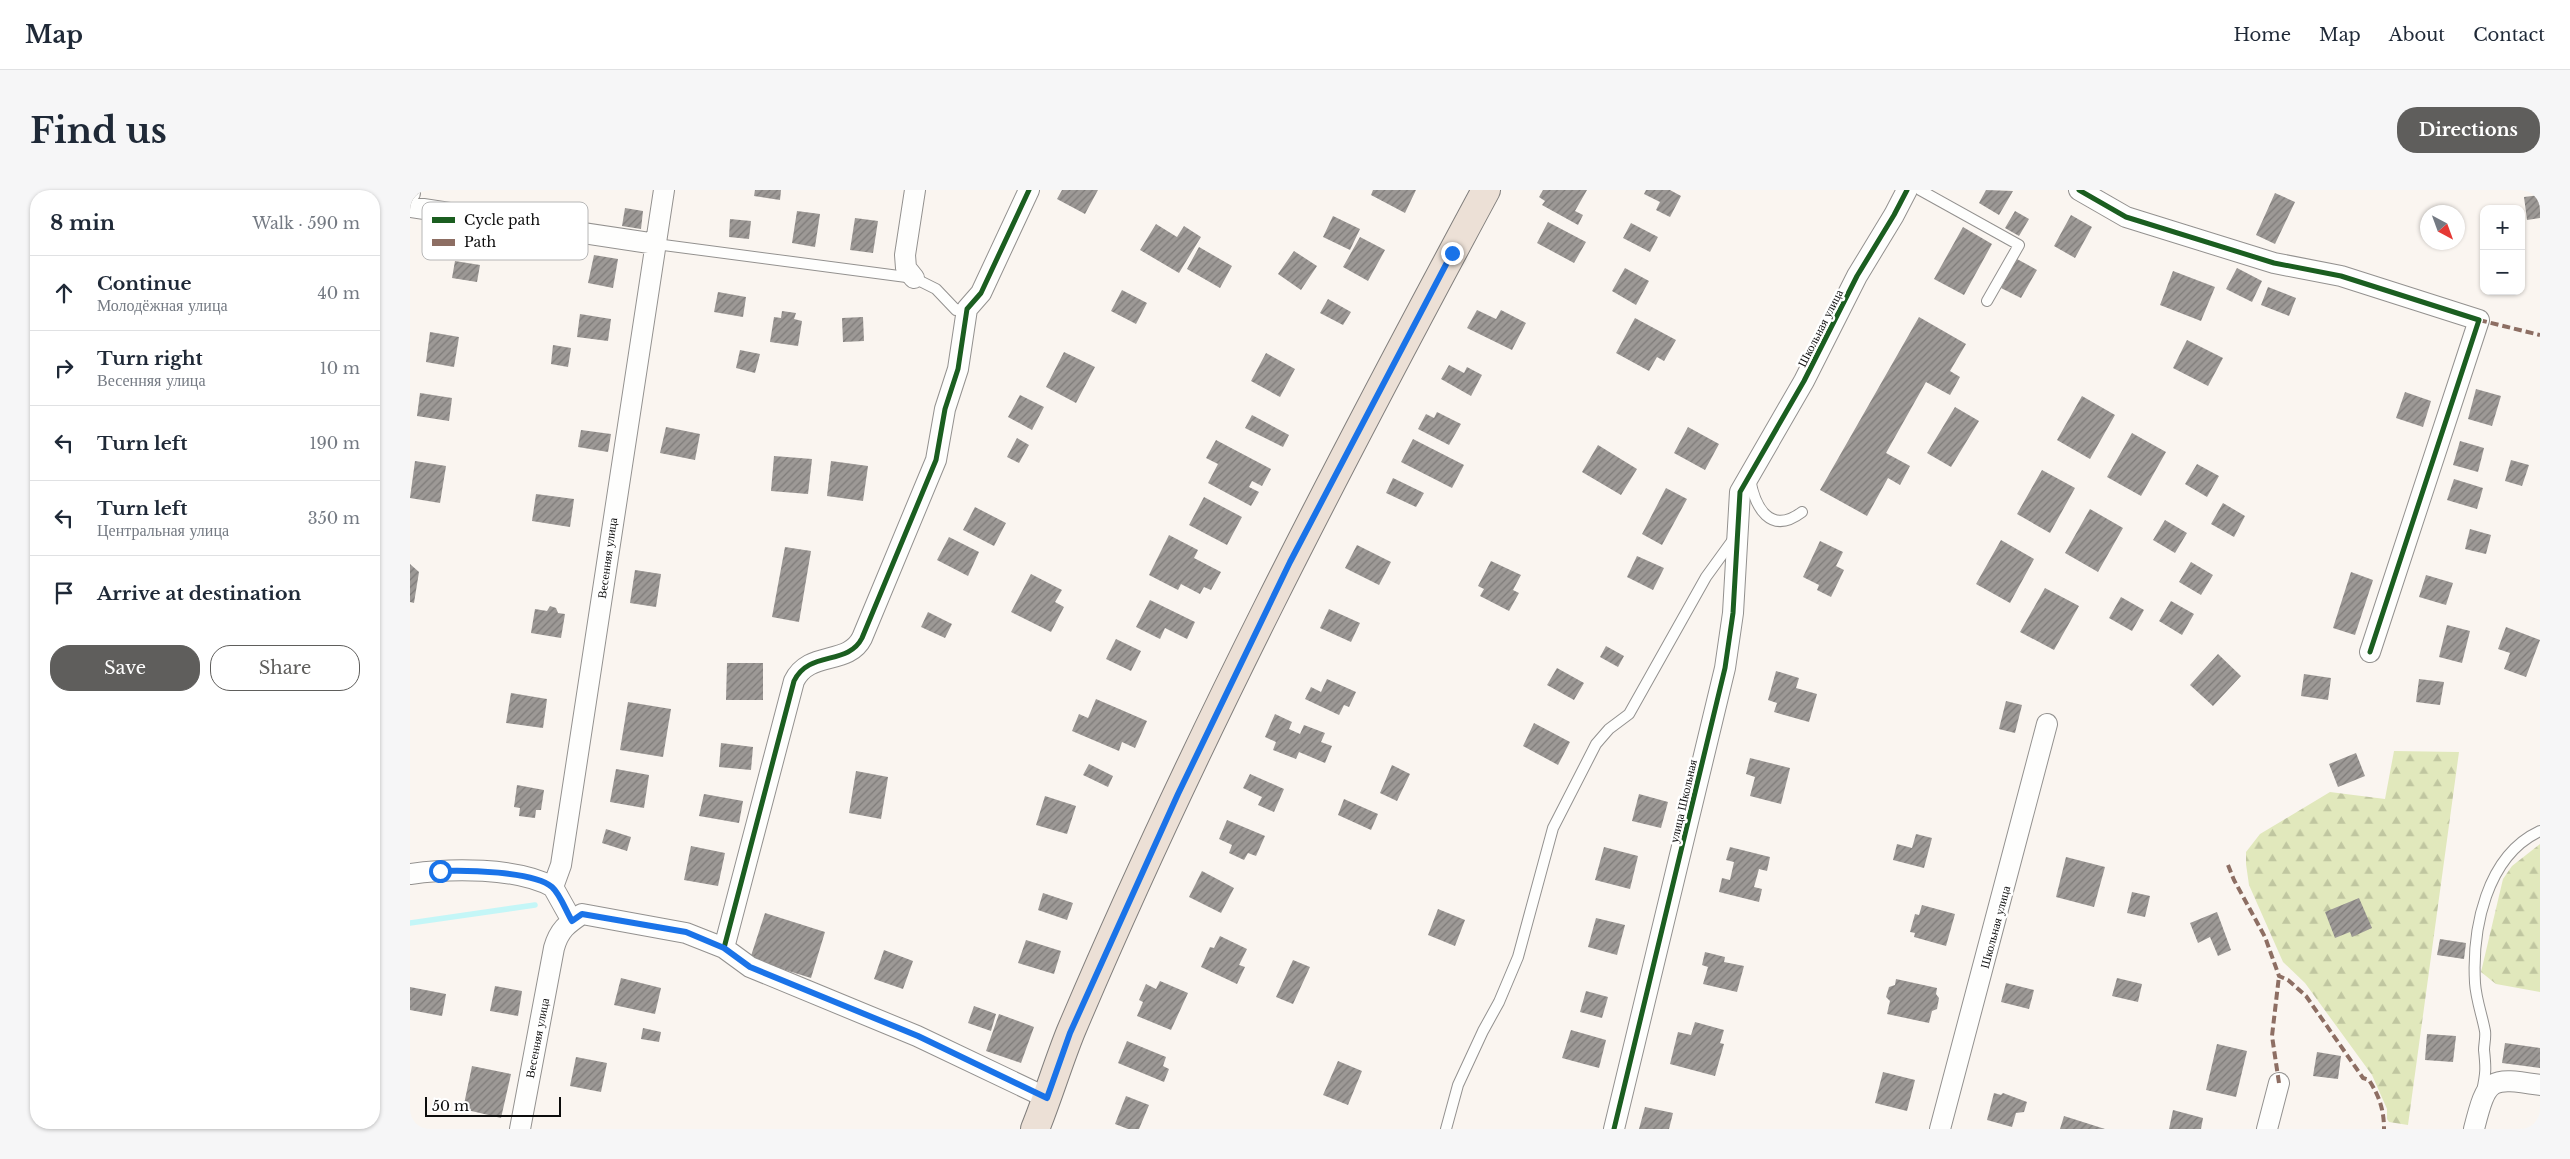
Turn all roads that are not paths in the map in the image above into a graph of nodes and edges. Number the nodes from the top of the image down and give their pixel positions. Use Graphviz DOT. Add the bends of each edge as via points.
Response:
graph roads {
  1 [pos="664,190"];
  2 [pos="915,190"];
  3 [pos="1029,190"];
  4 [pos="1486,190"];
  5 [pos="1907,190"];
  6 [pos="1920,190"];
  7 [pos="2079,190"];
  8 [pos="588,234"];
  9 [pos="656,244"];
  10 [pos="914,278"];
  11 [pos="1987,301"];
  12 [pos="967,309"];
  13 [pos="1749,475"];
  14 [pos="1802,512"];
  15 [pos="1739,531"];
  16 [pos="2370,652"];
  17 [pos="2047,724"];
  18 [pos="2540,831"];
  19 [pos="410,874"];
  20 [pos="553,888"];
  21 [pos="572,921"];
  22 [pos="724,948"];
  23 [pos="2279,1083"];
  24 [pos="2540,1085"];
  25 [pos="1047,1098"];
  26 [pos="2476,1120"];
  27 [pos="520,1129"];
  28 [pos="1035,1129"];
  29 [pos="1446,1129"];
  30 [pos="1614,1129"];
  31 [pos="1940,1129"];
  32 [pos="2267,1129"];
  1 -- 9 [label="street, Весенняя улица"];
  2 -- 10 [label="street" via="905,255 906,268"];
  3 -- 12 [label="street" via="981,293"];
  4 -- 25 [label="main road" via="1290,562 1166,821 1070,1033"];
  5 -- 13 [label="street, Школьная улица" via="1857,276 1804,381"];
  6 -- 11 [label="lane" via="2019,244"];
  7 -- 16 [label="street" via="2126,217 2274,263 2341,276 2479,320"];
  8 -- 9 [label="street"];
  9 -- 10 [label="lane"];
  9 -- 20 [label="street, Весенняя улица" via="562,865"];
  10 -- 12 [label="lane" via="936,289 956,310"];
  12 -- 22 [label="street" via="958,369 945,409 936,460 862,638 849,652 804,666 794,681"];
  13 -- 14 [label="lane" via="1754,500 1761,512 1784,520"];
  13 -- 15 [label="street, улица Школьная" via="1740,492"];
  15 -- 29 [label="lane" via="1706,576 1629,714 1596,744 1559,815 1550,837 1518,957 1458,1085"];
  15 -- 30 [label="street, улица Школьная" via="1725,668"];
  17 -- 31 [label="street, Школьная улица"];
  18 -- 26 [label="lane" via="2509,853 2493,877 2477,936 2475,984 2485,1032 2487,1066"];
  19 -- 20 [label="street" via="459,870 491,873 534,879"];
  20 -- 21 [label="street"];
  21 -- 22 [label="street" via="582,914 686,932"];
  21 -- 27 [label="street, Весенняя улица" via="565,924 554,948"];
  22 -- 25 [label="street" via="750,967 918,1036"];
  23 -- 32 [label="street"];
  24 -- 26 [label="street" via="2503,1079 2494,1083 2481,1101"];
  25 -- 28 [label="main road"];
}
